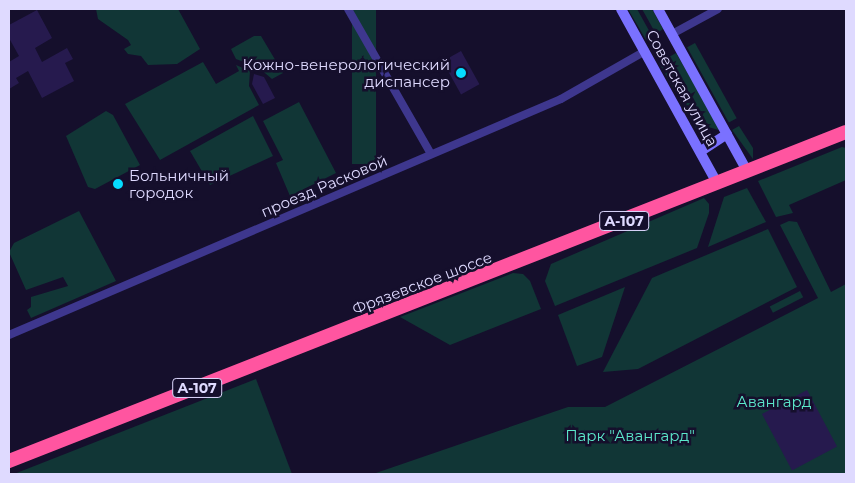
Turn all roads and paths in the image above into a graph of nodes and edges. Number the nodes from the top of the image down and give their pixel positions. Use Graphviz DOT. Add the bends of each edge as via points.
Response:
graph roads {
  1 [pos="348,9"];
  2 [pos="621,9"];
  3 [pos="658,9"];
  4 [pos="718,9"];
  5 [pos="672,34"];
  6 [pos="645,52"];
  7 [pos="846,132"];
  8 [pos="728,134"];
  9 [pos="701,151"];
  10 [pos="431,154"];
  11 [pos="747,171"];
  12 [pos="718,183"];
  13 [pos="9,335"];
  14 [pos="9,461"];
  1 -- 10 [label="street"];
  2 -- 6 [label="main road, Советская улица"];
  3 -- 5 [label="main road, Советская улица"];
  4 -- 5 [label="street"];
  5 -- 8 [label="main road, Советская улица"];
  6 -- 9 [label="main road, Советская улица"];
  6 -- 10 [label="street, проезд Расковой" via="587,86"];
  7 -- 11 [label="highway, Фрязевское шоссе / А-107"];
  8 -- 9 [label="main road"];
  8 -- 11 [label="main road, Советская улица"];
  9 -- 12 [label="main road, Советская улица"];
  10 -- 13 [label="street, проезд Расковой"];
  11 -- 12 [label="highway, Фрязевское шоссе / А-107"];
  12 -- 14 [label="highway, Фрязевское шоссе / А-107"];
}
